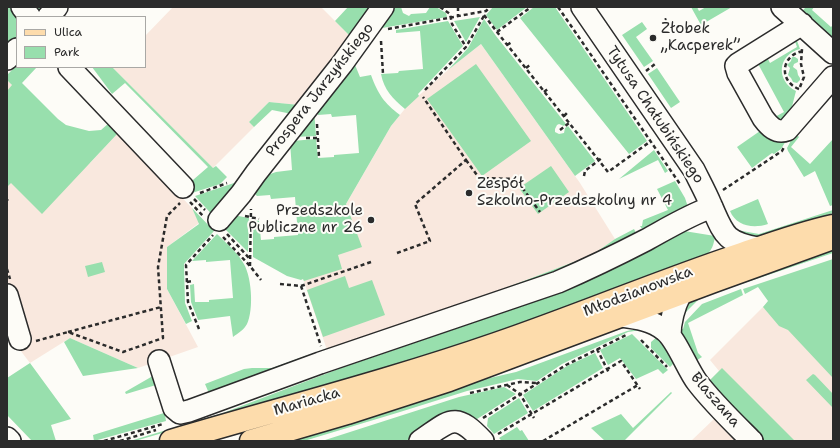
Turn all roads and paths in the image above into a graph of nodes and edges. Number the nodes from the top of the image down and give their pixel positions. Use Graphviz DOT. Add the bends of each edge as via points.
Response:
graph roads {
  1 [pos="22,7"];
  2 [pos="57,7"];
  3 [pos="383,7"];
  4 [pos="440,7"];
  5 [pos="458,7"];
  6 [pos="490,7"];
  7 [pos="531,7"];
  8 [pos="558,7"];
  9 [pos="582,7"];
  10 [pos="782,7"];
  11 [pos="486,11"];
  12 [pos="484,15"];
  13 [pos="29,16"];
  14 [pos="49,16"];
  15 [pos="458,17"];
  16 [pos="451,18"];
  17 [pos="802,24"];
  18 [pos="380,30"];
  19 [pos="497,32"];
  20 [pos="512,42"];
  21 [pos="507,45"];
  22 [pos="466,47"];
  23 [pos="16,50"];
  24 [pos="803,51"];
  25 [pos="808,52"];
  26 [pos="833,53"];
  27 [pos="7,59"];
  28 [pos="655,64"];
  29 [pos="530,65"];
  30 [pos="70,68"];
  31 [pos="526,68"];
  32 [pos="642,73"];
  33 [pos="804,77"];
  34 [pos="833,77"];
  35 [pos="549,88"];
  36 [pos="800,89"];
  37 [pos="425,90"];
  38 [pos="544,92"];
  39 [pos="423,97"];
  40 [pos="568,112"];
  41 [pos="564,116"];
  42 [pos="316,118"];
  43 [pos="569,123"];
  44 [pos="560,130"];
  45 [pos="585,133"];
  46 [pos="580,137"];
  47 [pos="651,141"];
  48 [pos="786,145"];
  49 [pos="319,157"];
  50 [pos="603,157"];
  51 [pos="466,160"];
  52 [pos="599,160"];
  53 [pos="256,173"];
  54 [pos="584,176"];
  55 [pos="683,189"];
  56 [pos="188,193"];
  57 [pos="716,199"];
  58 [pos="251,203"];
  59 [pos="540,212"];
  60 [pos="833,222"];
  61 [pos="218,225"];
  62 [pos="833,226"];
  63 [pos="720,227"];
  64 [pos="833,238"];
  65 [pos="808,239"];
  66 [pos="833,242"];
  67 [pos="758,248"];
  68 [pos="397,253"];
  69 [pos="371,262"];
  70 [pos="700,268"];
  71 [pos="7,269"];
  72 [pos="261,280"];
  73 [pos="187,282"];
  74 [pos="193,282"];
  75 [pos="280,284"];
  76 [pos="301,286"];
  77 [pos="9,289"];
  78 [pos="681,293"];
  79 [pos="161,307"];
  80 [pos="626,324"];
  81 [pos="199,329"];
  82 [pos="68,332"];
  83 [pos="667,333"];
  84 [pos="636,336"];
  85 [pos="26,340"];
  86 [pos="596,349"];
  87 [pos="159,361"];
  88 [pos="326,361"];
  89 [pos="607,369"];
  90 [pos="446,371"];
  91 [pos="609,373"];
  92 [pos="582,384"];
  93 [pos="506,385"];
  94 [pos="638,385"];
  95 [pos="584,388"];
  96 [pos="640,389"];
  97 [pos="520,394"];
  98 [pos="556,400"];
  99 [pos="558,404"];
  100 [pos="180,413"];
  101 [pos="532,414"];
  102 [pos="534,418"];
  103 [pos="480,434"];
  104 [pos="7,438"];
  105 [pos="10,441"];
  106 [pos="104,441"];
  107 [pos="171,441"];
  108 [pos="251,441"];
  109 [pos="420,441"];
  110 [pos="543,441"];
  111 [pos="752,441"];
  1 -- 13 [label="street"];
  2 -- 14 [label="street"];
  3 -- 53 [label="street, Prospera Jarzyńskiego" via="342,64"];
  4 -- 16 [label="path" via="450,14"];
  5 -- 15 [label="path"];
  6 -- 11 [label="path"];
  7 -- 19 [label="path"];
  8 -- 47 [label="path"];
  9 -- 57 [label="street, Tytusa Chałubińskiego"];
  10 -- 17 [label="street"];
  11 -- 12 [label="path"];
  11 -- 15 [label="path"];
  12 -- 19 [label="path"];
  12 -- 22 [label="path"];
  15 -- 16 [label="path"];
  16 -- 18 [label="path"];
  16 -- 22 [label="path"];
  17 -- 26 [label="street"];
  17 -- 34 [label="street" via="736,66 767,123 775,130 787,130"];
  19 -- 21 [label="path"];
  20 -- 21 [label="path"];
  21 -- 31 [label="path"];
  22 -- 37 [label="path"];
  23 -- 27 [label="street"];
  24 -- 25 [label="path"];
  24 -- 33 [label="path" via="801,64"];
  24 -- 36 [label="path" via="790,56 785,69 791,85"];
  28 -- 32 [label="path"];
  29 -- 31 [label="path"];
  30 -- 56 [label="street"];
  31 -- 38 [label="path"];
  35 -- 38 [label="path"];
  38 -- 41 [label="path"];
  39 -- 51 [label="path"];
  40 -- 41 [label="path"];
  41 -- 43 [label="path"];
  42 -- 49 [label="path"];
  43 -- 44 [label="path"];
  43 -- 46 [label="path"];
  45 -- 46 [label="path"];
  46 -- 52 [label="path"];
  47 -- 52 [label="path" via="608,172"];
  47 -- 55 [label="path"];
  48 -- 57 [label="path" via="782,151"];
  50 -- 52 [label="path"];
  51 -- 59 [label="path" via="479,178 516,179"];
  51 -- 68 [label="path" via="415,204 430,241"];
  52 -- 54 [label="path"];
  53 -- 56 [label="path"];
  53 -- 61 [label="street, Prospera Jarzyńskiego"];
  56 -- 79 [label="path" via="167,216 158,268"];
  57 -- 63 [label="street, Tytusa Chałubińskiego"];
  57 -- 88 [label="street" via="695,214 612,258 558,282"];
  58 -- 72 [label="path" via="250,266"];
  60 -- 65 [label="main road"];
  61 -- 73 [label="path" via="186,265"];
  62 -- 65 [label="main road, Młodzianowska"];
  63 -- 67 [label="street, Tytusa Chałubińskiego" via="736,242"];
  63 -- 70 [label="street, Tytusa Chałubińskiego" via="716,253"];
  64 -- 65 [label="main road, Młodzianowska"];
  65 -- 66 [label="main road"];
  65 -- 67 [label="main road, Młodzianowska"];
  65 -- 78 [label="main road, Młodzianowska"];
  67 -- 70 [label="main road, Młodzianowska"];
  69 -- 76 [label="path"];
  70 -- 90 [label="main road, Młodzianowska" via="579,314"];
  71 -- 77 [label="path"];
  73 -- 74 [label="path"];
  73 -- 81 [label="path" via="188,302"];
  75 -- 76 [label="path"];
  76 -- 88 [label="path"];
  77 -- 85 [label="street"];
  78 -- 80 [label="main road, Młodzianowska"];
  78 -- 83 [label="street"];
  79 -- 82 [label="path"];
  79 -- 82 [label="path" via="163,338 123,352"];
  80 -- 83 [label="street" via="644,320"];
  80 -- 86 [label="path"];
  80 -- 90 [label="main road, Młodzianowska"];
  82 -- 85 [label="path"];
  83 -- 84 [label="path" via="650,332 641,340"];
  83 -- 111 [label="street, Blaszana" via="708,396"];
  86 -- 89 [label="path"];
  86 -- 97 [label="path"];
  87 -- 100 [label="street" via="172,404"];
  88 -- 100 [label="street" via="213,404"];
  89 -- 91 [label="path"];
  89 -- 92 [label="path"];
  89 -- 94 [label="path" via="621,361"];
  90 -- 107 [label="main road, Mariacka" via="376,382"];
  90 -- 108 [label="main road, Mariacka" via="347,413"];
  92 -- 95 [label="path"];
  92 -- 98 [label="path"];
  93 -- 97 [label="path"];
  94 -- 96 [label="path"];
  94 -- 110 [label="path"];
  97 -- 101 [label="path"];
  97 -- 103 [label="path"];
  98 -- 99 [label="path"];
  98 -- 101 [label="path"];
  100 -- 106 [label="path" via="164,424"];
  101 -- 102 [label="path"];
  101 -- 103 [label="path"];
  103 -- 109 [label="street" via="458,421 450,422"];
  104 -- 105 [label="street"];
}
